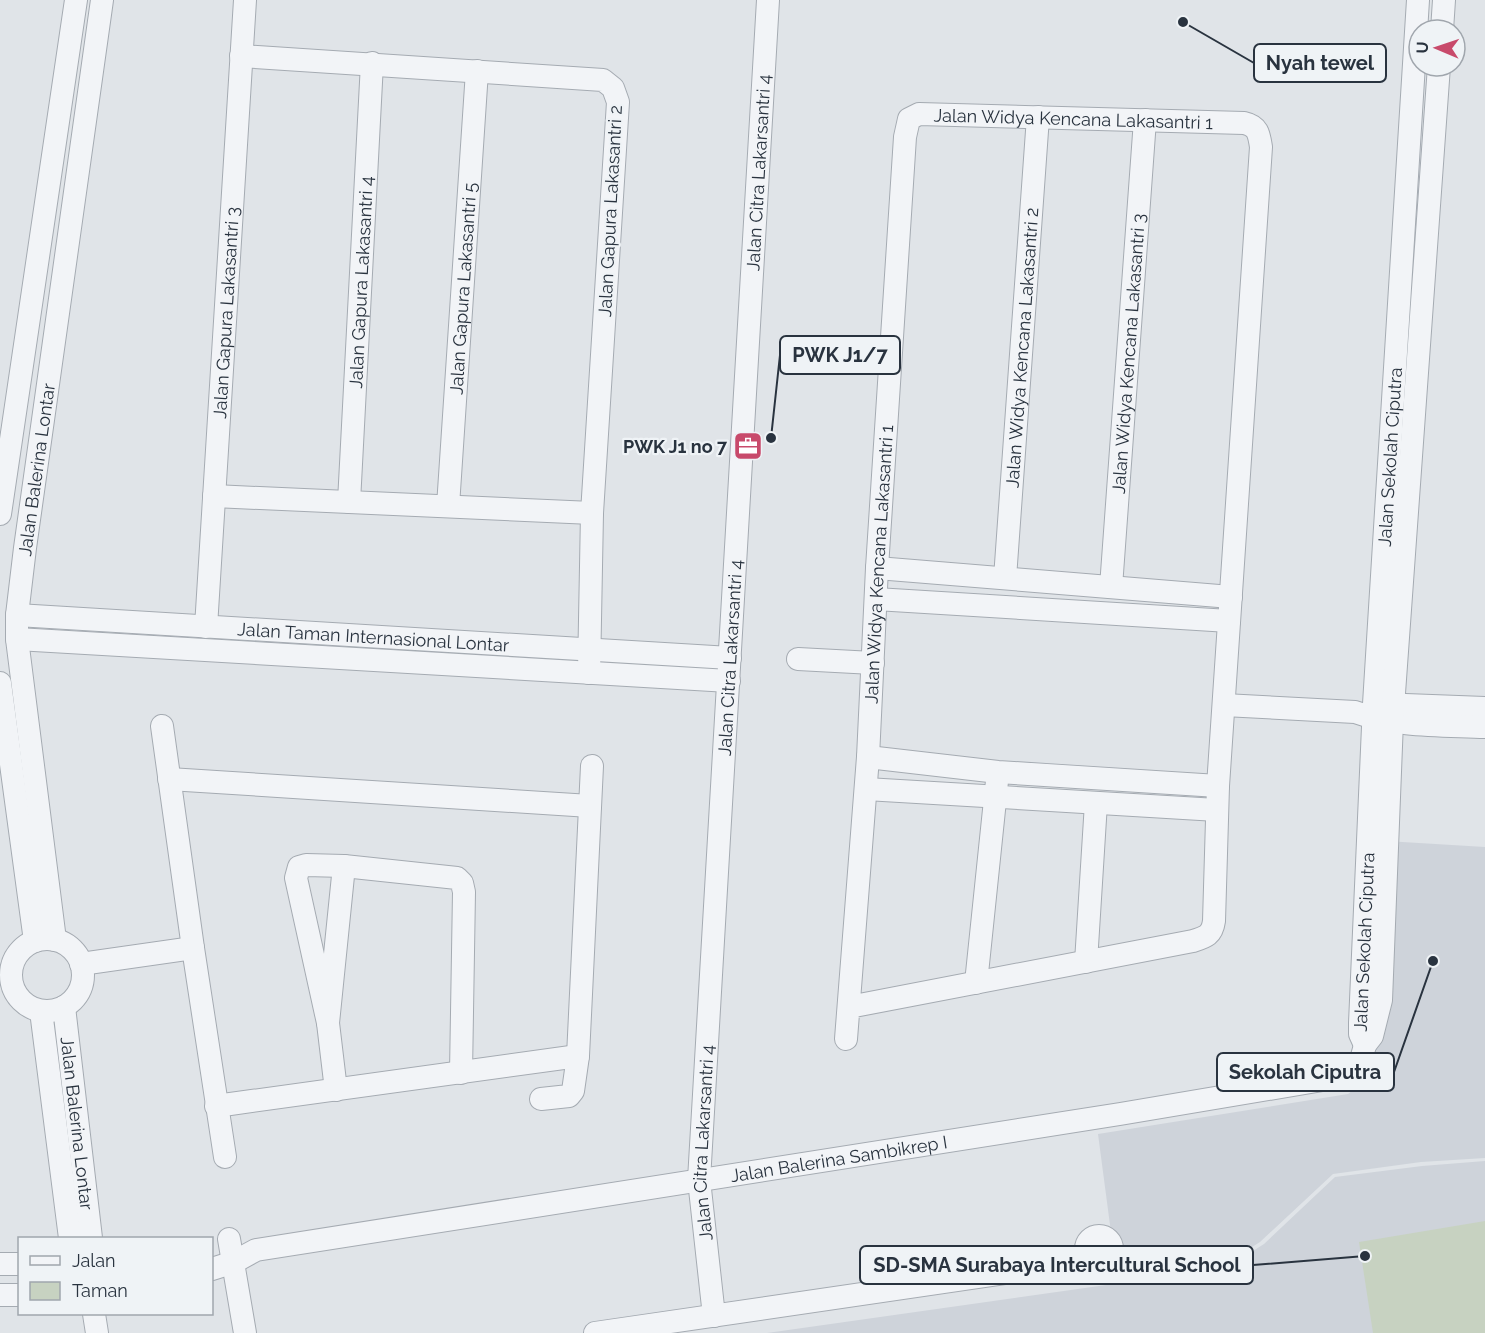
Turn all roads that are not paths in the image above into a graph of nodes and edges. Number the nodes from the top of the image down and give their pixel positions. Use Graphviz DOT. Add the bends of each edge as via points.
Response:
graph roads {
  1 [pos="76,0"];
  2 [pos="102,0"];
  3 [pos="245,0"];
  4 [pos="768,0"];
  5 [pos="1418,0"];
  6 [pos="1444,0"];
  7 [pos="1443,18"];
  8 [pos="242,56"];
  9 [pos="372,63"];
  10 [pos="477,71"];
  11 [pos="1438,78"];
  12 [pos="1038,117"];
  13 [pos="1145,120"];
  14 [pos="3,492"];
  15 [pos="32,496"];
  16 [pos="214,496"];
  17 [pos="349,502"];
  18 [pos="448,506"];
  19 [pos="592,513"];
  20 [pos="0,514"];
  21 [pos="878,568"];
  22 [pos="1005,578"];
  23 [pos="1111,587"];
  24 [pos="1231,597"];
  25 [pos="876,598"];
  26 [pos="17,615"];
  27 [pos="1229,621"];
  28 [pos="206,627"];
  29 [pos="305,633"];
  30 [pos="17,639"];
  31 [pos="588,650"];
  32 [pos="304,656"];
  33 [pos="730,658"];
  34 [pos="798,659"];
  35 [pos="873,663"];
  36 [pos="589,673"];
  37 [pos="729,681"];
  38 [pos="0,682"];
  39 [pos="1224,705"];
  40 [pos="1485,708"];
  41 [pos="1378,712"];
  42 [pos="162,726"];
  43 [pos="1485,727"];
  44 [pos="868,757"];
  45 [pos="592,766"];
  46 [pos="998,772"];
  47 [pos="169,779"];
  48 [pos="1218,786"];
  49 [pos="866,789"];
  50 [pos="994,796"];
  51 [pos="1096,803"];
  52 [pos="590,806"];
  53 [pos="1217,810"];
  54 [pos="344,866"];
  55 [pos="45,941"];
  56 [pos="193,948"];
  57 [pos="1086,962"];
  58 [pos="81,964"];
  59 [pos="6,979"];
  60 [pos="976,983"];
  61 [pos="64,1007"];
  62 [pos="849,1007"];
  63 [pos="40,1011"];
  64 [pos="328,1023"];
  65 [pos="846,1038"];
  66 [pos="1365,1045"];
  67 [pos="578,1056"];
  68 [pos="461,1073"];
  69 [pos="336,1090"];
  70 [pos="541,1099"];
  71 [pos="216,1106"];
  72 [pos="225,1157"];
  73 [pos="699,1180"];
  74 [pos="70,1237"];
  75 [pos="92,1237"];
  76 [pos="220,1240"];
  77 [pos="256,1250"];
  78 [pos="1094,1260"];
  79 [pos="234,1262"];
  80 [pos="0,1264"];
  81 [pos="18,1264"];
  82 [pos="213,1269"];
  83 [pos="0,1295"];
  84 [pos="18,1295"];
  85 [pos="94,1315"];
  86 [pos="714,1316"];
  87 [pos="97,1333"];
  88 [pos="245,1333"];
  89 [pos="595,1333"];
  1 -- 14 [label="street, Jalan Balerina Lontar"];
  2 -- 15 [label="street, Jalan Balerina Lontar"];
  3 -- 8 [label="street, Jalan Gapura Lakasantri 3"];
  4 -- 33 [label="street, Jalan Citra Lakarsantri 4"];
  5 -- 41 [label="street, Jalan Sekolah Ciputra"];
  6 -- 7 [label="street"];
  8 -- 9 [label="street, Jalan Gapura Lakasantri 2"];
  8 -- 16 [label="street, Jalan Gapura Lakasantri 3"];
  9 -- 10 [label="street, Jalan Gapura Lakasantri 2"];
  9 -- 17 [label="street, Jalan Gapura Lakasantri 4"];
  10 -- 18 [label="street, Jalan Gapura Lakasantri 5"];
  10 -- 19 [label="street, Jalan Gapura Lakasantri 2" via="603,80 616,93"];
  11 -- 41 [label="street, Jalan Sekolah Ciputra"];
  12 -- 13 [label="street, Jalan Widya Kencana Lakasantri 1"];
  12 -- 21 [label="street, Jalan Widya Kencana Lakasantri 1" via="919,114 909,118"];
  12 -- 22 [label="street, Jalan Widya Kencana Lakasantri 2"];
  13 -- 23 [label="street, Jalan Widya Kencana Lakasantri 3"];
  13 -- 24 [label="street, Jalan Widya Kencana Lakasantri 1" via="1244,123 1251,124 1259,134"];
  14 -- 15 [label="street"];
  14 -- 20 [label="street, Jalan Balerina Lontar"];
  15 -- 26 [label="street, Jalan Balerina Lontar"];
  16 -- 17 [label="street"];
  16 -- 28 [label="street, Jalan Gapura Lakasantri 3"];
  17 -- 18 [label="street"];
  18 -- 19 [label="street"];
  19 -- 31 [label="street, Jalan Gapura Lakasantri 2"];
  21 -- 22 [label="street"];
  21 -- 25 [label="street, Jalan Widya Kencana Lakasantri 1"];
  22 -- 23 [label="street"];
  23 -- 24 [label="street"];
  24 -- 27 [label="street, Jalan Widya Kencana Lakasantri 1"];
  25 -- 27 [label="street"];
  25 -- 35 [label="street, Jalan Widya Kencana Lakasantri 1"];
  26 -- 28 [label="street, Jalan Taman Internasional Lontar"];
  26 -- 30 [label="street, Jalan Balerina Lontar"];
  27 -- 39 [label="street, Jalan Widya Kencana Lakasantri 1"];
  28 -- 29 [label="street, Jalan Taman Internasional Lontar"];
  29 -- 31 [label="street, Jalan Taman Internasional Lontar"];
  29 -- 32 [label="street"];
  30 -- 32 [label="street, Jalan Taman Internasional Lontar"];
  30 -- 55 [label="street, Jalan Balerina Lontar"];
  31 -- 33 [label="street, Jalan Taman Internasional Lontar"];
  31 -- 36 [label="street, Jalan Gapura Lakasantri 2"];
  32 -- 36 [label="street, Jalan Taman Internasional Lontar"];
  33 -- 37 [label="street, Jalan Citra Lakarsantri 4"];
  34 -- 35 [label="street"];
  35 -- 44 [label="street, Jalan Widya Kencana Lakasantri 1"];
  36 -- 37 [label="street, Jalan Taman Internasional Lontar"];
  37 -- 73 [label="street, Jalan Citra Lakarsantri 4"];
  38 -- 55 [label="street"];
  39 -- 41 [label="street"];
  39 -- 48 [label="street, Jalan Widya Kencana Lakasantri 1"];
  40 -- 41 [label="street"];
  41 -- 43 [label="street"];
  41 -- 66 [label="street, Jalan Sekolah Ciputra" via="1381,1000 1372,1036"];
  42 -- 47 [label="street"];
  44 -- 46 [label="street"];
  44 -- 49 [label="street, Jalan Widya Kencana Lakasantri 1"];
  45 -- 52 [label="street"];
  46 -- 48 [label="street"];
  46 -- 50 [label="street"];
  47 -- 52 [label="street"];
  47 -- 56 [label="street"];
  48 -- 53 [label="street, Jalan Widya Kencana Lakasantri 1"];
  49 -- 50 [label="street"];
  49 -- 62 [label="street, Jalan Widya Kencana Lakasantri 1"];
  50 -- 51 [label="street"];
  50 -- 60 [label="street"];
  51 -- 53 [label="street"];
  51 -- 57 [label="street"];
  52 -- 67 [label="street"];
  53 -- 57 [label="street, Jalan Widya Kencana Lakasantri 1" via="1214,921 1208,936"];
  54 -- 64 [label="street"];
  54 -- 64 [label="street" via="306,865 300,867 296,879"];
  54 -- 68 [label="street" via="450,876 462,883"];
  55 -- 58 [label="street" via="71,949"];
  55 -- 59 [label="street" via="22,950"];
  56 -- 58 [label="street"];
  56 -- 71 [label="street"];
  57 -- 60 [label="street"];
  58 -- 61 [label="street" via="80,989"];
  59 -- 63 [label="street" via="20,1000"];
  60 -- 62 [label="street"];
  61 -- 63 [label="street"];
  61 -- 75 [label="street, Jalan Balerina Lontar"];
  62 -- 65 [label="street, Jalan Widya Kencana Lakasantri 1"];
  63 -- 74 [label="street, Jalan Balerina Lontar"];
  64 -- 69 [label="street"];
  66 -- 73 [label="street, Jalan Balerina Sambikrep I" via="1361,1061 1346,1076"];
  67 -- 68 [label="street"];
  67 -- 70 [label="street" via="571,1094"];
  68 -- 69 [label="street"];
  69 -- 71 [label="street"];
  71 -- 72 [label="street"];
  73 -- 77 [label="street, Jalan Balerina Sambikrep I"];
  73 -- 86 [label="street, Jalan Citra Lakarsantri 4"];
  76 -- 77 [label="street"];
  76 -- 79 [label="street"];
  77 -- 79 [label="street, Jalan Balerina Sambikrep I"];
  78 -- 86 [label="street"];
  79 -- 82 [label="street, Jalan Balerina Sambikrep I"];
  79 -- 88 [label="street"];
  80 -- 81 [label="street"];
  83 -- 84 [label="street"];
  85 -- 87 [label="street"];
  86 -- 89 [label="street"];
}
